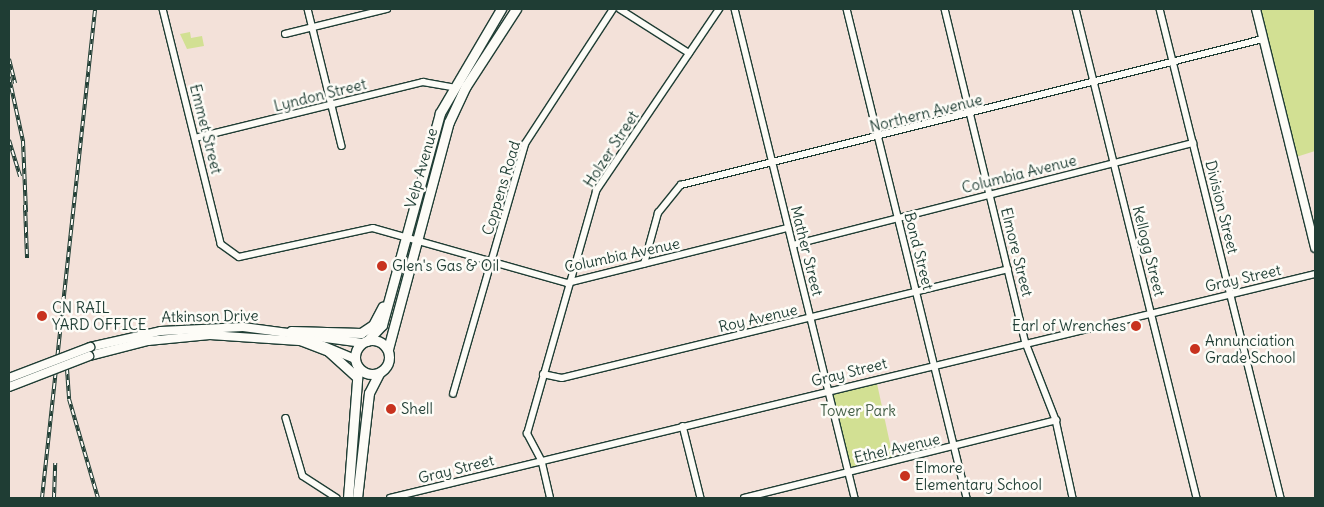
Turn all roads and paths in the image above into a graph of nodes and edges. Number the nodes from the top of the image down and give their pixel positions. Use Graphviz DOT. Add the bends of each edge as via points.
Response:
graph roads {
  1 [pos="163,9"];
  2 [pos="308,9"];
  3 [pos="387,9"];
  4 [pos="502,9"];
  5 [pos="516,9"];
  6 [pos="613,9"];
  7 [pos="620,9"];
  8 [pos="719,9"];
  9 [pos="735,9"];
  10 [pos="847,9"];
  11 [pos="946,9"];
  12 [pos="1076,9"];
  13 [pos="1160,9"];
  14 [pos="1256,9"];
  15 [pos="312,28"];
  16 [pos="285,34"];
  17 [pos="1263,39"];
  18 [pos="689,53"];
  19 [pos="1174,64"];
  20 [pos="1094,84"];
  21 [pos="452,87"];
  22 [pos="333,105"];
  23 [pos="971,115"];
  24 [pos="195,138"];
  25 [pos="879,138"];
  26 [pos="1193,143"];
  27 [pos="342,146"];
  28 [pos="773,163"];
  29 [pos="1114,163"];
  30 [pos="990,194"];
  31 [pos="898,217"];
  32 [pos="788,228"];
  33 [pos="405,235"];
  34 [pos="416,238"];
  35 [pos="793,245"];
  36 [pos="1315,248"];
  37 [pos="230,253"];
  38 [pos="492,262"];
  39 [pos="644,264"];
  40 [pos="1008,269"];
  41 [pos="1315,274"];
  42 [pos="567,283"];
  43 [pos="916,292"];
  44 [pos="1230,294"];
  45 [pos="387,297"];
  46 [pos="1151,313"];
  47 [pos="811,319"];
  48 [pos="291,331"];
  49 [pos="300,340"];
  50 [pos="365,342"];
  51 [pos="1026,343"];
  52 [pos="388,349"];
  53 [pos="357,363"];
  54 [pos="934,365"];
  55 [pos="379,373"];
  56 [pos="543,374"];
  57 [pos="357,377"];
  58 [pos="9,378"];
  59 [pos="9,387"];
  60 [pos="828,390"];
  61 [pos="454,394"];
  62 [pos="286,418"];
  63 [pos="1056,420"];
  64 [pos="683,426"];
  65 [pos="954,447"];
  66 [pos="541,461"];
  67 [pos="849,472"];
  68 [pos="337,498"];
  69 [pos="348,498"];
  70 [pos="357,498"];
  71 [pos="390,498"];
  72 [pos="550,498"];
  73 [pos="701,498"];
  74 [pos="744,498"];
  75 [pos="855,498"];
  76 [pos="967,498"];
  77 [pos="1073,498"];
  78 [pos="1197,498"];
  79 [pos="1281,498"];
  1 -- 24 [label="street, Emmet Street"];
  2 -- 15 [label="street"];
  3 -- 15 [label="street"];
  4 -- 21 [label="main road, Velp Avenue"];
  5 -- 34 [label="main road, Velp Avenue" via="454,111"];
  6 -- 38 [label="street, Coppens Road" via="525,144"];
  7 -- 18 [label="street"];
  8 -- 18 [label="street, Holzer Street"];
  9 -- 28 [label="street, Mather Street"];
  10 -- 25 [label="street, Bond Street"];
  11 -- 23 [label="street, Elmore Street"];
  12 -- 20 [label="street, Kellogg Street"];
  13 -- 19 [label="street, Division Street"];
  14 -- 17 [label="street"];
  15 -- 16 [label="street"];
  15 -- 22 [label="street"];
  17 -- 19 [label="street, Northern Avenue"];
  17 -- 36 [label="street"];
  18 -- 42 [label="street, Holzer Street" via="596,191"];
  19 -- 20 [label="street, Northern Avenue"];
  19 -- 26 [label="street, Division Street"];
  20 -- 23 [label="street, Northern Avenue"];
  20 -- 29 [label="street, Kellogg Street"];
  21 -- 22 [label="street, Lyndon Street" via="423,82"];
  21 -- 33 [label="main road, Velp Avenue" via="436,123"];
  22 -- 24 [label="street, Lyndon Street"];
  22 -- 27 [label="street"];
  23 -- 25 [label="street, Northern Avenue"];
  23 -- 30 [label="street, Elmore Street"];
  24 -- 37 [label="street, Emmet Street" via="221,244"];
  25 -- 28 [label="street, Northern Avenue"];
  25 -- 31 [label="street, Bond Street"];
  26 -- 29 [label="street, Columbia Avenue"];
  26 -- 44 [label="street, Division Street"];
  28 -- 32 [label="street, Mather Street"];
  28 -- 39 [label="street, Northern Avenue" via="681,185 672,192 658,213"];
  29 -- 30 [label="street, Columbia Avenue"];
  29 -- 46 [label="street, Kellogg Street"];
  30 -- 31 [label="street, Columbia Avenue"];
  30 -- 40 [label="street, Elmore Street"];
  31 -- 35 [label="street, Columbia Avenue"];
  31 -- 43 [label="street, Bond Street"];
  32 -- 35 [label="street, Mather Street"];
  32 -- 39 [label="street, Columbia Avenue"];
  33 -- 34 [label="street, Columbia Avenue"];
  33 -- 37 [label="street, Columbia Avenue" via="358,228 239,257"];
  33 -- 45 [label="main road, Velp Avenue"];
  34 -- 38 [label="street, Columbia Avenue"];
  34 -- 52 [label="main road, Velp Avenue"];
  35 -- 47 [label="street, Mather Street"];
  38 -- 42 [label="street, Columbia Avenue"];
  38 -- 61 [label="street, Coppens Road"];
  39 -- 42 [label="street, Columbia Avenue"];
  40 -- 43 [label="street, Roy Avenue"];
  40 -- 51 [label="street, Elmore Street"];
  41 -- 44 [label="street, Gray Street"];
  42 -- 56 [label="street, Holzer Street"];
  43 -- 47 [label="street, Roy Avenue"];
  43 -- 54 [label="street, Bond Street"];
  44 -- 46 [label="street, Gray Street"];
  44 -- 79 [label="street, Division Street"];
  45 -- 48 [label="main road" via="375,322 361,333"];
  45 -- 50 [label="main road, Velp Avenue" via="382,326"];
  46 -- 51 [label="street, Gray Street"];
  46 -- 78 [label="street, Kellogg Street"];
  47 -- 56 [label="street, Roy Avenue" via="562,378"];
  47 -- 60 [label="street, Mather Street"];
  48 -- 50 [label="street, Atkinson Drive"];
  48 -- 58 [label="street, Atkinson Drive, bridge" via="181,329 90,347"];
  49 -- 53 [label="street, Atkinson Drive" via="332,347"];
  49 -- 57 [label="main road" via="328,351"];
  49 -- 59 [label="street, Atkinson Drive, bridge" via="189,336 89,356"];
  50 -- 52 [label="main road" via="379,342"];
  50 -- 53 [label="main road"];
  51 -- 54 [label="street, Gray Street"];
  51 -- 63 [label="street, Elmore Street"];
  52 -- 55 [label="main road" via="388,364"];
  53 -- 55 [label="main road" via="367,374"];
  53 -- 57 [label="main road"];
  54 -- 60 [label="street, Gray Street"];
  54 -- 65 [label="street, Bond Street"];
  55 -- 70 [label="main road" via="368,393"];
  56 -- 66 [label="street, Holzer Street" via="528,434"];
  57 -- 69 [label="main road"];
  60 -- 64 [label="street, Gray Street"];
  60 -- 67 [label="street, Mather Street"];
  62 -- 68 [label="street" via="303,476"];
  63 -- 65 [label="street, Ethel Avenue"];
  63 -- 77 [label="street, Elmore Street"];
  64 -- 66 [label="street, Gray Street"];
  64 -- 73 [label="street"];
  65 -- 67 [label="street, Ethel Avenue"];
  65 -- 76 [label="street, Bond Street"];
  66 -- 71 [label="street, Gray Street"];
  66 -- 72 [label="street, Holzer Street"];
  67 -- 74 [label="street, Ethel Avenue"];
  67 -- 75 [label="street, Mather Street"];
}
